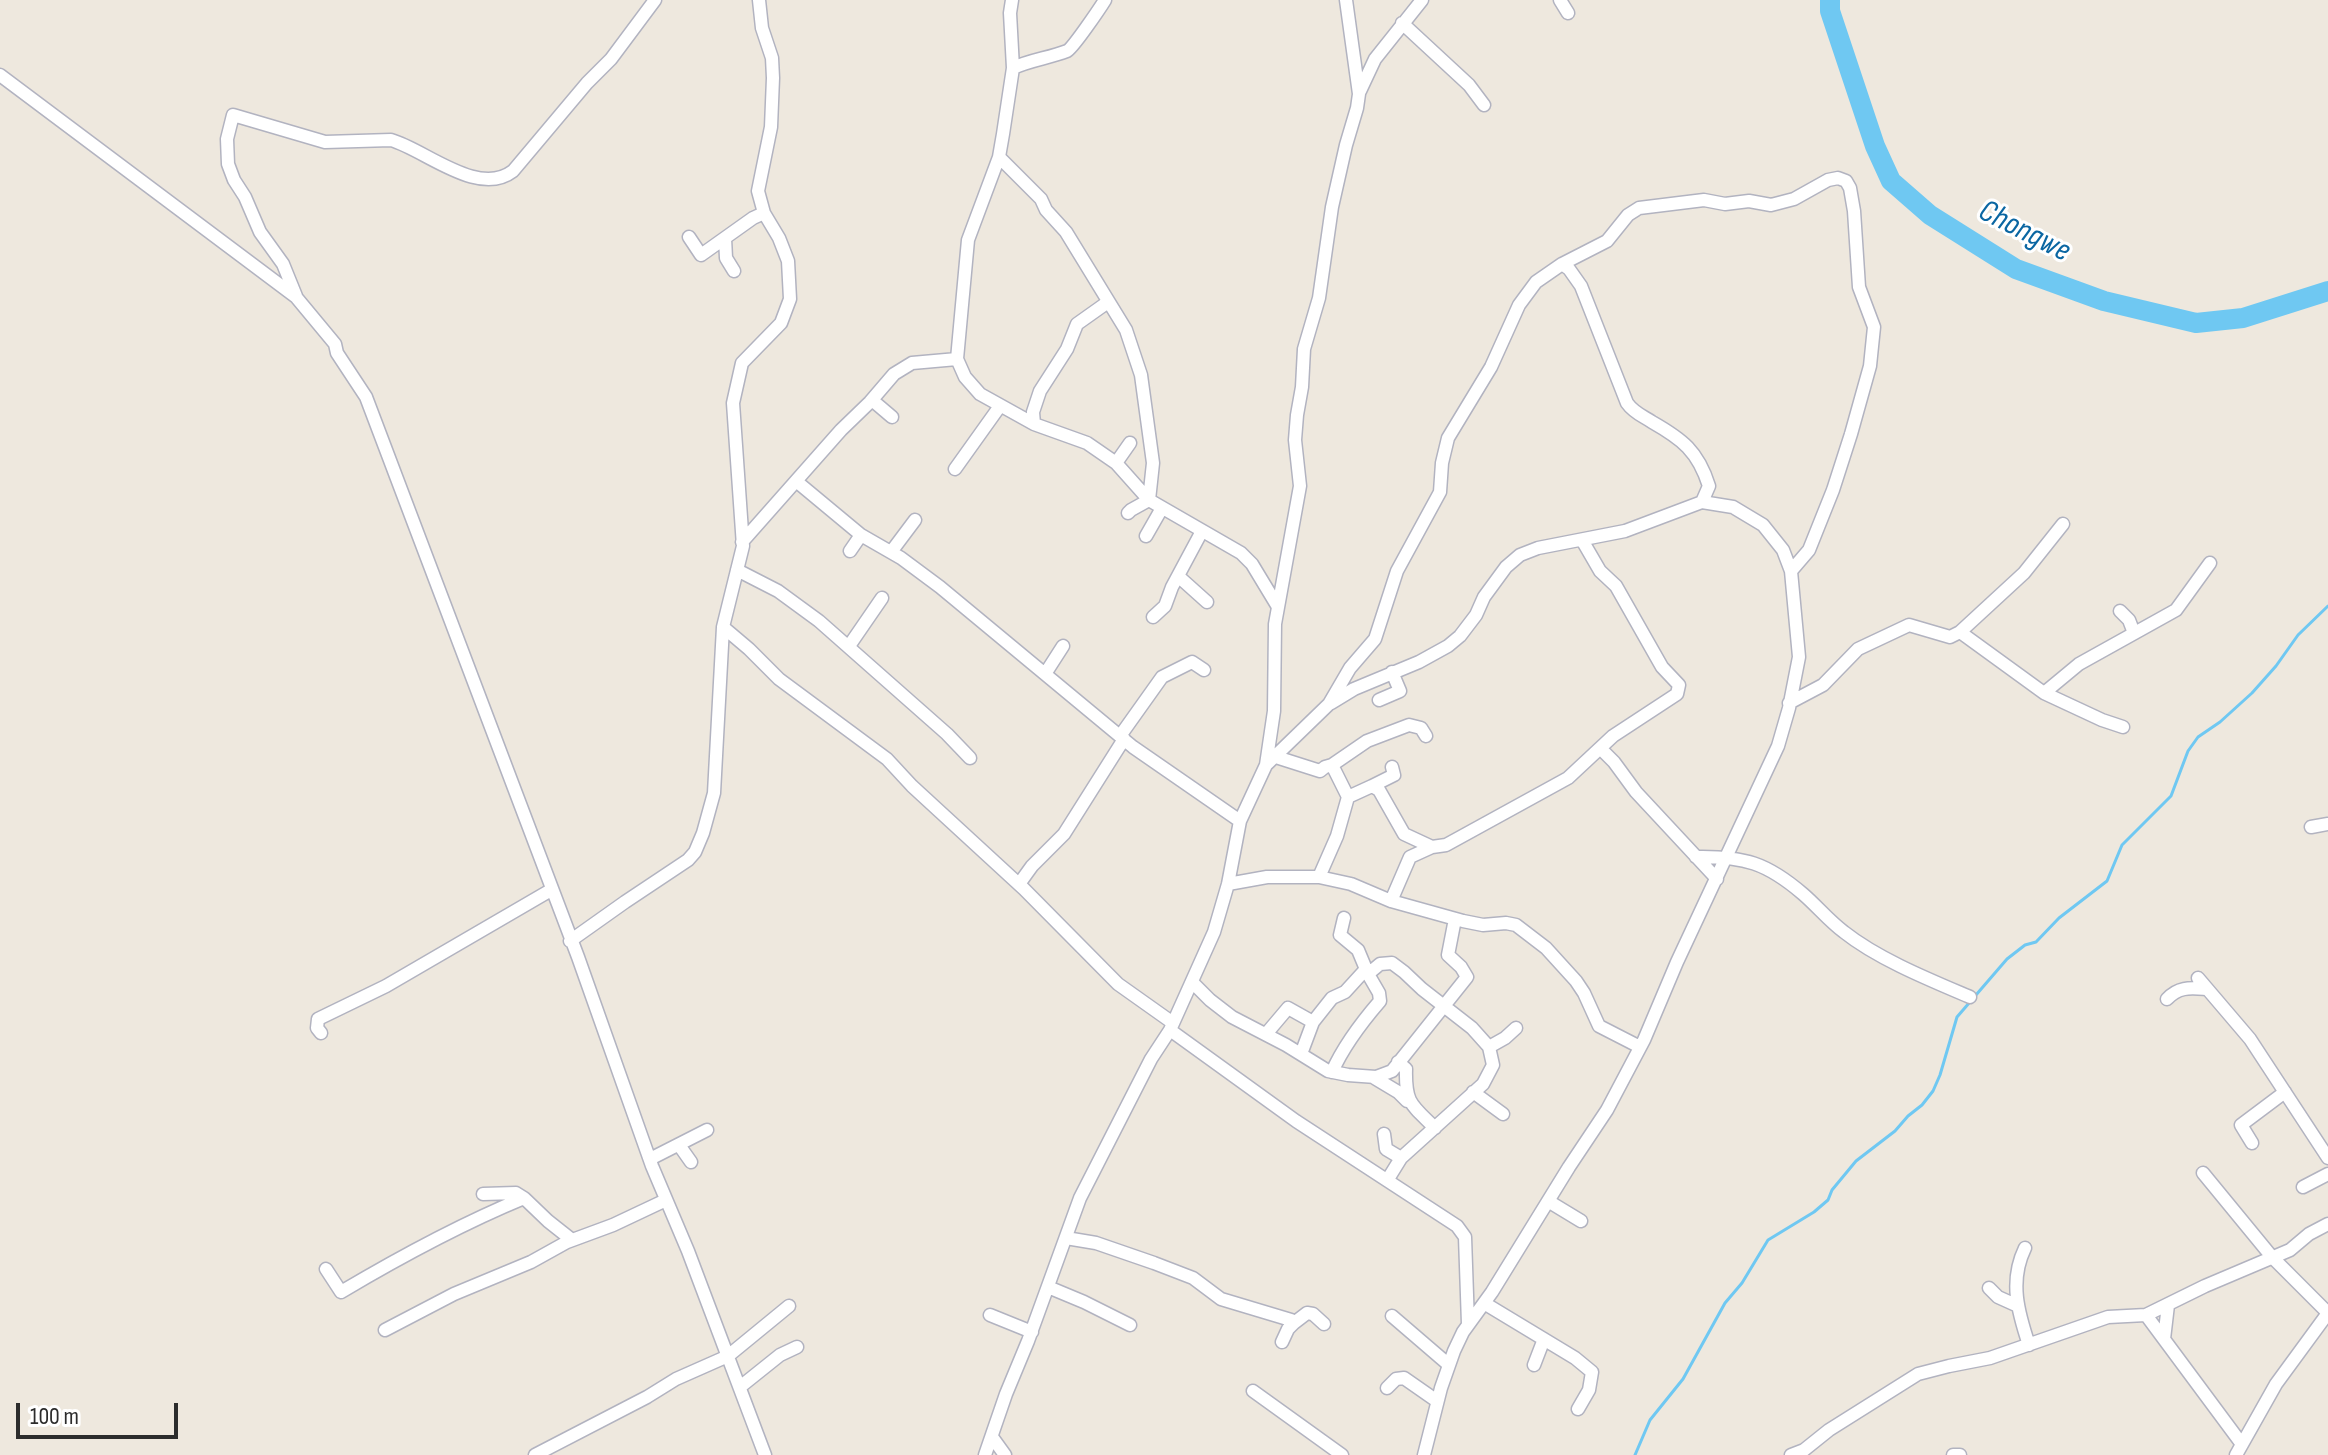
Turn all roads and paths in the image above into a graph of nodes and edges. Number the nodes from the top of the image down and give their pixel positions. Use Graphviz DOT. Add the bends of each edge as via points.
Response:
graph roads {
  1 [pos="655,0"];
  2 [pos="759,0"];
  3 [pos="1012,0"];
  4 [pos="1105,0"];
  5 [pos="1346,0"];
  6 [pos="1422,0"];
  7 [pos="1560,0"];
  8 [pos="1568,13"];
  9 [pos="1402,23"];
  10 [pos="1013,68"];
  11 [pos="0,75"];
  12 [pos="1359,94"];
  13 [pos="1484,105"];
  14 [pos="999,157"];
  15 [pos="764,213"];
  16 [pos="689,237"];
  17 [pos="725,238"];
  18 [pos="1562,264"];
  19 [pos="734,271"];
  20 [pos="296,297"];
  21 [pos="1108,302"];
  22 [pos="957,359"];
  23 [pos="872,400"];
  24 [pos="1000,406"];
  25 [pos="892,417"];
  26 [pos="1034,424"];
  27 [pos="1130,443"];
  28 [pos="1116,463"];
  29 [pos="955,469"];
  30 [pos="796,481"];
  31 [pos="1149,500"];
  32 [pos="1702,502"];
  33 [pos="1162,508"];
  34 [pos="1128,513"];
  35 [pos="915,520"];
  36 [pos="2063,524"];
  37 [pos="1202,531"];
  38 [pos="861,535"];
  39 [pos="1146,536"];
  40 [pos="1582,540"];
  41 [pos="742,542"];
  42 [pos="850,551"];
  43 [pos="891,552"];
  44 [pos="2210,563"];
  45 [pos="737,570"];
  46 [pos="1791,571"];
  47 [pos="1178,576"];
  48 [pos="882,598"];
  49 [pos="1207,602"];
  50 [pos="1278,607"];
  51 [pos="2120,611"];
  52 [pos="1153,617"];
  53 [pos="723,627"];
  54 [pos="1960,632"];
  55 [pos="2134,633"];
  56 [pos="849,646"];
  57 [pos="1063,646"];
  58 [pos="1204,670"];
  59 [pos="1392,672"];
  60 [pos="1045,674"];
  61 [pos="2044,693"];
  62 [pos="1379,700"];
  63 [pos="1789,703"];
  64 [pos="1329,704"];
  65 [pos="2123,727"];
  66 [pos="1426,736"];
  67 [pos="1122,738"];
  68 [pos="1600,748"];
  69 [pos="970,758"];
  70 [pos="1271,761"];
  71 [pos="1332,765"];
  72 [pos="1392,767"];
  73 [pos="1372,786"];
  74 [pos="1348,797"];
  75 [pos="1240,821"];
  76 [pos="2328,824"];
  77 [pos="2311,827"];
  78 [pos="1432,847"];
  79 [pos="1727,856"];
  80 [pos="1696,857"];
  81 [pos="1319,877"];
  82 [pos="1717,879"];
  83 [pos="1019,884"];
  84 [pos="1228,884"];
  85 [pos="551,890"];
  86 [pos="1391,901"];
  87 [pos="1344,918"];
  88 [pos="1455,919"];
  89 [pos="570,941"];
  90 [pos="1367,972"];
  91 [pos="2198,978"];
  92 [pos="1192,982"];
  93 [pos="2207,989"];
  94 [pos="1970,997"];
  95 [pos="2167,999"];
  96 [pos="1445,1005"];
  97 [pos="1313,1022"];
  98 [pos="1171,1027"];
  99 [pos="1516,1028"];
  100 [pos="321,1033"];
  101 [pos="1266,1034"];
  102 [pos="1489,1047"];
  103 [pos="1640,1047"];
  104 [pos="1301,1054"];
  105 [pos="1398,1062"];
  106 [pos="1332,1072"];
  107 [pos="1373,1077"];
  108 [pos="1473,1092"];
  109 [pos="2285,1092"];
  110 [pos="1412,1106"];
  111 [pos="1503,1114"];
  112 [pos="1435,1128"];
  113 [pos="707,1130"];
  114 [pos="1384,1134"];
  115 [pos="2252,1143"];
  116 [pos="679,1145"];
  117 [pos="1401,1158"];
  118 [pos="2328,1158"];
  119 [pos="650,1159"];
  120 [pos="691,1162"];
  121 [pos="2203,1173"];
  122 [pos="2328,1174"];
  123 [pos="1388,1179"];
  124 [pos="2303,1187"];
  125 [pos="483,1194"];
  126 [pos="524,1198"];
  127 [pos="666,1200"];
  128 [pos="1548,1201"];
  129 [pos="1581,1221"];
  130 [pos="2328,1224"];
  131 [pos="1066,1238"];
  132 [pos="572,1240"];
  133 [pos="2025,1248"];
  134 [pos="2272,1257"];
  135 [pos="326,1269"];
  136 [pos="1048,1287"];
  137 [pos="1989,1288"];
  138 [pos="1484,1303"];
  139 [pos="2168,1305"];
  140 [pos="789,1306"];
  141 [pos="2018,1306"];
  142 [pos="2328,1313"];
  143 [pos="990,1315"];
  144 [pos="2146,1315"];
  145 [pos="1392,1316"];
  146 [pos="1294,1323"];
  147 [pos="1324,1324"];
  148 [pos="1130,1325"];
  149 [pos="1468,1325"];
  150 [pos="385,1330"];
  151 [pos="1032,1332"];
  152 [pos="1544,1339"];
  153 [pos="2164,1339"];
  154 [pos="1282,1342"];
  155 [pos="2029,1345"];
  156 [pos="797,1347"];
  157 [pos="728,1356"];
  158 [pos="1449,1365"];
  159 [pos="1534,1365"];
  160 [pos="740,1387"];
  161 [pos="1387,1388"];
  162 [pos="1253,1391"];
  163 [pos="1437,1401"];
  164 [pos="1578,1409"];
  165 [pos="992,1437"];
  166 [pos="2238,1449"];
  167 [pos="535,1455"];
  168 [pos="765,1455"];
  169 [pos="985,1455"];
  170 [pos="1005,1455"];
  171 [pos="1342,1455"];
  172 [pos="1424,1455"];
  173 [pos="1791,1455"];
  174 [pos="1953,1455"];
  175 [pos="1960,1455"];
  1 -- 20 [label="street" via="513,171 496,180 449,169 391,140 325,142 233,115 228,164"];
  2 -- 15 [label="street" via="773,78 771,127 758,191"];
  3 -- 10 [label="street"];
  4 -- 10 [label="street" via="1068,50"];
  5 -- 12 [label="street"];
  6 -- 9 [label="street"];
  7 -- 8 [label="street"];
  9 -- 12 [label="street" via="1375,59"];
  9 -- 13 [label="street"];
  10 -- 14 [label="street"];
  11 -- 20 [label="street"];
  12 -- 50 [label="street" via="1304,349 1295,440 1300,486"];
  14 -- 21 [label="street" via="1066,232"];
  14 -- 22 [label="street" via="968,240"];
  15 -- 17 [label="street"];
  15 -- 41 [label="street" via="788,261 790,299 781,323 742,363 737,378 733,403"];
  16 -- 17 [label="street" via="701,255"];
  17 -- 19 [label="street" via="726,258"];
  18 -- 32 [label="street" via="1581,286 1627,403 1696,456 1709,486"];
  18 -- 46 [label="street" via="1607,241 1639,208 1704,200 1771,205 1828,180 1846,181 1854,211 1859,287 1874,327 1870,366 1833,490 1809,550"];
  18 -- 64 [label="street" via="1536,282 1519,305 1491,367 1448,438 1440,492 1397,571 1375,639"];
  20 -- 85 [label="street" via="335,344 366,397"];
  21 -- 26 [label="street" via="1077,324 1040,391"];
  21 -- 31 [label="street" via="1126,330 1141,375 1153,463"];
  22 -- 23 [label="street" via="912,363 894,374"];
  22 -- 24 [label="street" via="980,394"];
  23 -- 25 [label="street"];
  23 -- 30 [label="street"];
  24 -- 26 [label="street"];
  24 -- 29 [label="street"];
  26 -- 28 [label="street" via="1087,443"];
  27 -- 28 [label="street"];
  28 -- 31 [label="street"];
  30 -- 38 [label="street"];
  30 -- 41 [label="street"];
  31 -- 33 [label="street"];
  31 -- 34 [label="street"];
  32 -- 40 [label="street" via="1625,531"];
  32 -- 46 [label="street" via="1733,507 1763,525 1783,550"];
  33 -- 37 [label="street"];
  33 -- 39 [label="street"];
  35 -- 43 [label="street"];
  36 -- 54 [label="street" via="2024,573"];
  37 -- 47 [label="street"];
  37 -- 50 [label="street" via="1241,553"];
  38 -- 42 [label="street"];
  38 -- 43 [label="street"];
  40 -- 59 [label="street" via="1520,555 1506,567 1460,636 1432,657"];
  40 -- 68 [label="street" via="1616,586 1662,667 1679,685 1677,694"];
  41 -- 45 [label="street"];
  43 -- 60 [label="street"];
  44 -- 55 [label="street" via="2176,610"];
  45 -- 53 [label="street"];
  45 -- 56 [label="street" via="778,591"];
  46 -- 63 [label="street" via="1799,657"];
  47 -- 49 [label="street"];
  47 -- 52 [label="street" via="1165,606"];
  48 -- 56 [label="street"];
  50 -- 70 [label="street"];
  51 -- 55 [label="street"];
  53 -- 83 [label="street" via="779,679 887,759"];
  53 -- 89 [label="street" via="714,793 695,852"];
  54 -- 61 [label="street"];
  54 -- 63 [label="street" via="1950,637 1909,625 1858,649 1823,685"];
  55 -- 61 [label="street" via="2079,664"];
  56 -- 69 [label="street"];
  57 -- 60 [label="street"];
  58 -- 67 [label="street" via="1192,662 1162,677"];
  59 -- 62 [label="street" via="1400,691"];
  59 -- 64 [label="street"];
  60 -- 67 [label="street"];
  61 -- 65 [label="street"];
  63 -- 79 [label="street" via="1778,746"];
  64 -- 70 [label="street"];
  66 -- 71 [label="street" via="1421,728 1409,725 1367,741"];
  67 -- 75 [label="street"];
  67 -- 83 [label="street" via="1064,834"];
  68 -- 78 [label="street" via="1568,778 1446,845"];
  68 -- 80 [label="street"];
  70 -- 71 [label="street" via="1320,771"];
  70 -- 75 [label="street"];
  71 -- 74 [label="street"];
  72 -- 73 [label="street" via="1394,775"];
  73 -- 74 [label="street"];
  73 -- 78 [label="street" via="1404,834"];
  74 -- 81 [label="street"];
  75 -- 84 [label="street"];
  76 -- 77 [label="street"];
  78 -- 86 [label="street" via="1410,857"];
  79 -- 80 [label="street"];
  79 -- 82 [label="street"];
  79 -- 94 [label="street" via="1768,867 1843,932"];
  80 -- 82 [label="street"];
  81 -- 84 [label="street"];
  81 -- 86 [label="street"];
  82 -- 103 [label="street"];
  83 -- 98 [label="street" via="1118,984"];
  84 -- 92 [label="street"];
  85 -- 89 [label="street"];
  85 -- 100 [label="street" via="386,986 318,1019"];
  86 -- 88 [label="street"];
  87 -- 90 [label="street" via="1340,935 1358,950"];
  88 -- 96 [label="street" via="1448,955 1467,977"];
  88 -- 103 [label="street" via="1516,925 1531,935 1576,981 1599,1026"];
  89 -- 119 [label="street"];
  90 -- 96 [label="street" via="1392,963"];
  90 -- 97 [label="street" via="1332,998"];
  90 -- 106 [label="street" via="1380,1001"];
  91 -- 93 [label="street"];
  92 -- 98 [label="street"];
  92 -- 101 [label="street" via="1232,1017"];
  93 -- 95 [label="street" via="2186,988"];
  93 -- 109 [label="street" via="2250,1039"];
  96 -- 102 [label="street"];
  96 -- 105 [label="street"];
  97 -- 101 [label="street" via="1288,1008"];
  97 -- 104 [label="street"];
  98 -- 123 [label="street" via="1307,1129"];
  98 -- 131 [label="street" via="1080,1198"];
  99 -- 102 [label="street"];
  101 -- 104 [label="street"];
  102 -- 108 [label="street" via="1493,1065"];
  103 -- 128 [label="street"];
  104 -- 106 [label="street"];
  105 -- 107 [label="street" via="1392,1071"];
  105 -- 110 [label="street" via="1406,1069"];
  106 -- 107 [label="street"];
  107 -- 110 [label="street"];
  108 -- 111 [label="street"];
  108 -- 112 [label="street"];
  109 -- 115 [label="street" via="2241,1125"];
  109 -- 118 [label="street"];
  110 -- 112 [label="street"];
  112 -- 117 [label="street"];
  113 -- 116 [label="street"];
  114 -- 117 [label="street" via="1386,1149"];
  116 -- 119 [label="street"];
  116 -- 120 [label="street"];
  117 -- 123 [label="street"];
  119 -- 127 [label="street"];
  121 -- 134 [label="street"];
  122 -- 124 [label="street"];
  123 -- 149 [label="street" via="1465,1237"];
  125 -- 126 [label="street" via="516,1193"];
  126 -- 132 [label="street"];
  126 -- 135 [label="street" via="397,1258 341,1292"];
  127 -- 132 [label="street"];
  127 -- 157 [label="street"];
  128 -- 129 [label="street"];
  128 -- 138 [label="street"];
  130 -- 134 [label="street"];
  131 -- 136 [label="street"];
  131 -- 146 [label="street" via="1154,1263 1193,1278 1221,1299"];
  132 -- 150 [label="street"];
  133 -- 141 [label="street" via="2016,1273"];
  134 -- 139 [label="street"];
  134 -- 142 [label="street"];
  136 -- 148 [label="street"];
  136 -- 151 [label="street"];
  137 -- 141 [label="street"];
  138 -- 149 [label="street"];
  138 -- 152 [label="street"];
  139 -- 144 [label="street"];
  139 -- 153 [label="street"];
  140 -- 157 [label="street"];
  141 -- 155 [label="street"];
  142 -- 166 [label="street" via="2276,1384"];
  143 -- 151 [label="street"];
  144 -- 153 [label="street"];
  144 -- 155 [label="street" via="2108,1317"];
  145 -- 158 [label="street"];
  146 -- 147 [label="street" via="1307,1313"];
  146 -- 154 [label="street"];
  149 -- 158 [label="street"];
  151 -- 165 [label="street"];
  152 -- 159 [label="street"];
  152 -- 164 [label="street" via="1592,1372"];
  153 -- 166 [label="street"];
  155 -- 173 [label="street" via="1918,1374"];
  156 -- 160 [label="street"];
  157 -- 160 [label="street"];
  157 -- 167 [label="street"];
  158 -- 163 [label="street"];
  160 -- 168 [label="street"];
  161 -- 163 [label="street" via="1404,1378"];
  162 -- 171 [label="street"];
  163 -- 172 [label="street"];
  165 -- 169 [label="street"];
  165 -- 170 [label="street"];
  174 -- 175 [label="street"];
}
